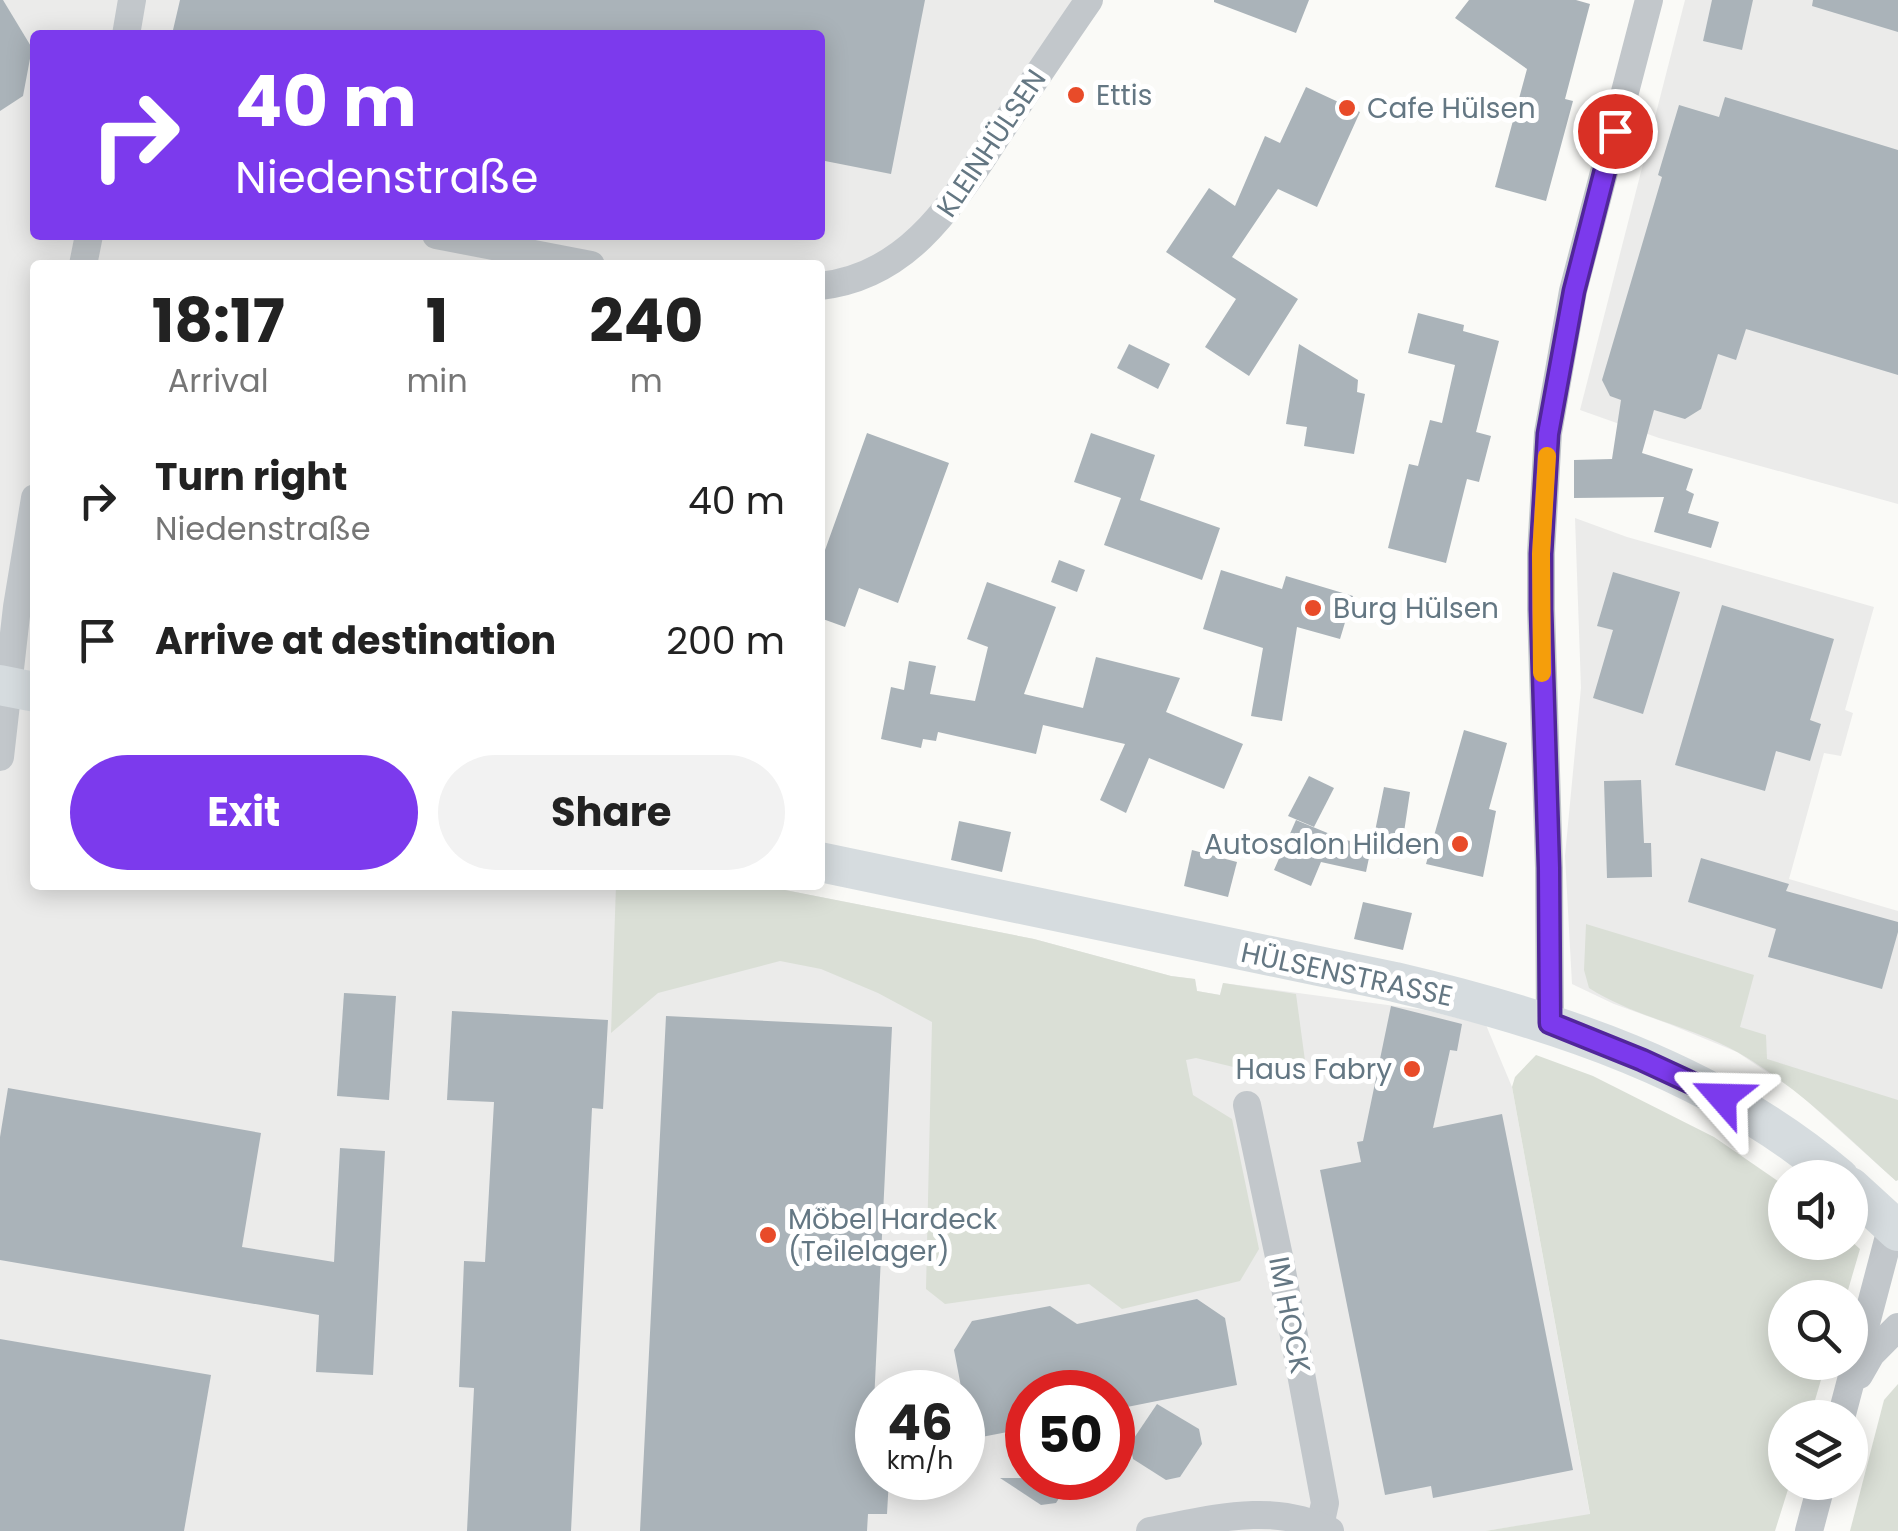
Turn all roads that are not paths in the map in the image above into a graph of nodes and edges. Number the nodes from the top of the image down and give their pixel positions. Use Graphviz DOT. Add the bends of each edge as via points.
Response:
graph roads {
  1 [pos="132,0"];
  2 [pos="1088,0"];
  3 [pos="1649,0"];
  4 [pos="127,30"];
  5 [pos="462,240"];
  6 [pos="565,260"];
  7 [pos="825,286"];
  8 [pos="30,528"];
  9 [pos="15,688"];
  10 [pos="0,758"];
  11 [pos="825,863"];
  12 [pos="1550,1023"];
  13 [pos="1247,1105"];
  14 [pos="1818,1160"];
  15 [pos="1868,1203"];
  16 [pos="1895,1228"];
  17 [pos="1898,1328"];
  18 [pos="1845,1400"];
  19 [pos="1847,1400"];
  20 [pos="1817,1500"];
  21 [pos="1325,1529"];
  22 [pos="1150,1531"];
  23 [pos="1808,1531"];
  1 -- 4 [label="street"];
  2 -- 7 [label="street, KLEINHÜLSEN" via="936,224 895,259"];
  3 -- 12 [label="street" via="1574,291 1548,434 1541,609"];
  5 -- 6 [label="street"];
  8 -- 9 [label="street" via="17,607"];
  9 -- 10 [label="street"];
  11 -- 12 [label="main road, HÜLSENSTRASSE" via="1394,982"];
  12 -- 14 [label="main road, HÜLSENSTRASSE" via="1722,1097"];
  13 -- 21 [label="street, IM HOCK"];
  15 -- 16 [label="main road"];
  16 -- 18 [label="street"];
  17 -- 19 [label="street" via="1872,1354"];
  20 -- 23 [label="street"];
  21 -- 22 [label="street, IM HOCK" via="1269,1514"];
}
